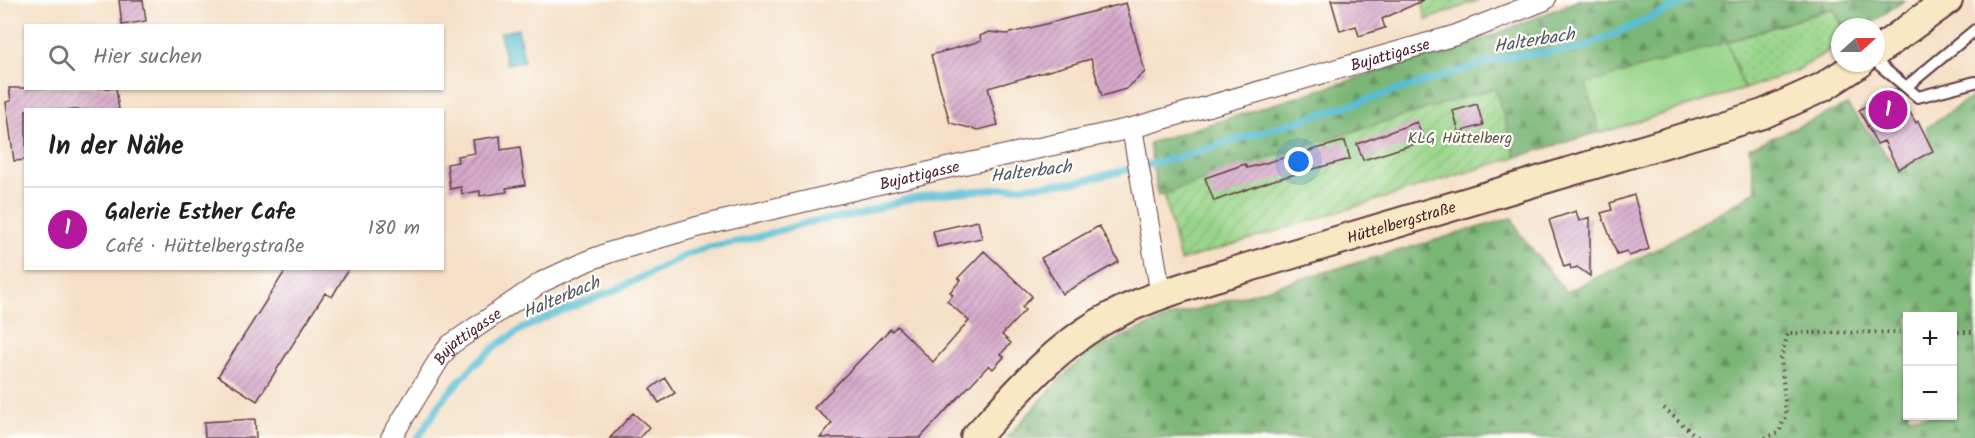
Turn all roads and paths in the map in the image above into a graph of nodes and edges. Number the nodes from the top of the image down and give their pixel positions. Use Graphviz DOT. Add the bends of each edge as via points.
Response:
graph roads {
  1 [pos="1545,0"];
  2 [pos="1948,0"];
  3 [pos="1975,30"];
  4 [pos="1885,46"];
  5 [pos="1885,70"];
  6 [pos="1846,72"];
  7 [pos="1975,82"];
  8 [pos="1906,87"];
  9 [pos="1132,128"];
  10 [pos="1161,295"];
  11 [pos="1903,332"];
  12 [pos="1957,332"];
  13 [pos="1975,332"];
  14 [pos="1664,408"];
  15 [pos="391,438"];
  16 [pos="975,438"];
  17 [pos="1698,438"];
  18 [pos="1765,438"];
  1 -- 9 [label="street, Bujattigasse" via="1456,35"];
  2 -- 4 [label="main road"];
  3 -- 8 [label="lane"];
  5 -- 8 [label="lane"];
  6 -- 10 [label="main road, Hüttelbergstraße" via="1763,114"];
  7 -- 8 [label="lane" via="1918,97"];
  9 -- 10 [label="street"];
  9 -- 15 [label="street, Bujattigasse" via="697,227 587,261 533,288 450,345"];
  10 -- 16 [label="main road, Hüttelbergstraße" via="1119,312 1080,336 1044,365"];
  11 -- 18 [label="path" via="1788,333 1781,358 1786,414 1779,433"];
  12 -- 13 [label="path"];
  14 -- 17 [label="path"];
}
